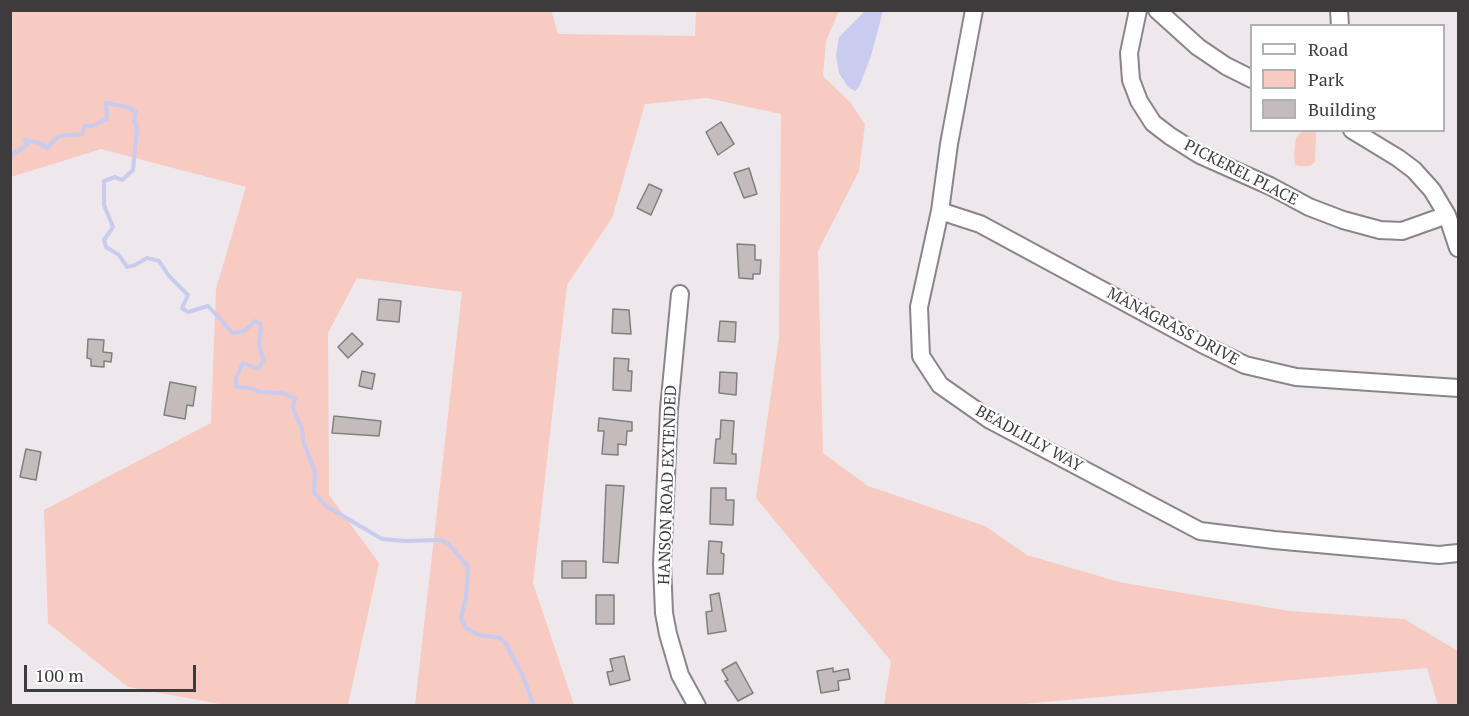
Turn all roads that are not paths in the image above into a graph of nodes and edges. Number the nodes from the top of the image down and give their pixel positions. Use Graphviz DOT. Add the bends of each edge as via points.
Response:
graph roads {
  1 [pos="974,10"];
  2 [pos="1138,10"];
  3 [pos="1157,10"];
  4 [pos="1250,78"];
  5 [pos="1356,132"];
  6 [pos="940,211"];
  7 [pos="1447,215"];
  8 [pos="1458,248"];
  9 [pos="680,294"];
  10 [pos="1458,388"];
  11 [pos="1458,553"];
  12 [pos="697,705"];
  1 -- 6 [label="street, BEADLILLY WAY"];
  2 -- 7 [label="street, PICKEREL PLACE" via="1129,53 1131,80 1153,123 1170,136 1200,155 1309,207 1380,231 1402,231"];
  3 -- 4 [label="street" via="1198,47"];
  5 -- 7 [label="street" via="1414,170"];
  6 -- 10 [label="street, MANAGRASS DRIVE" via="980,224 1245,365 1296,377"];
  6 -- 11 [label="street, BEADLILLY WAY" via="919,307 921,356 940,385 990,420 1200,531 1439,555"];
  7 -- 8 [label="street"];
  9 -- 12 [label="street, HANSON ROAD EXTENDED" via="669,409 662,564 664,613 680,675"];
}
